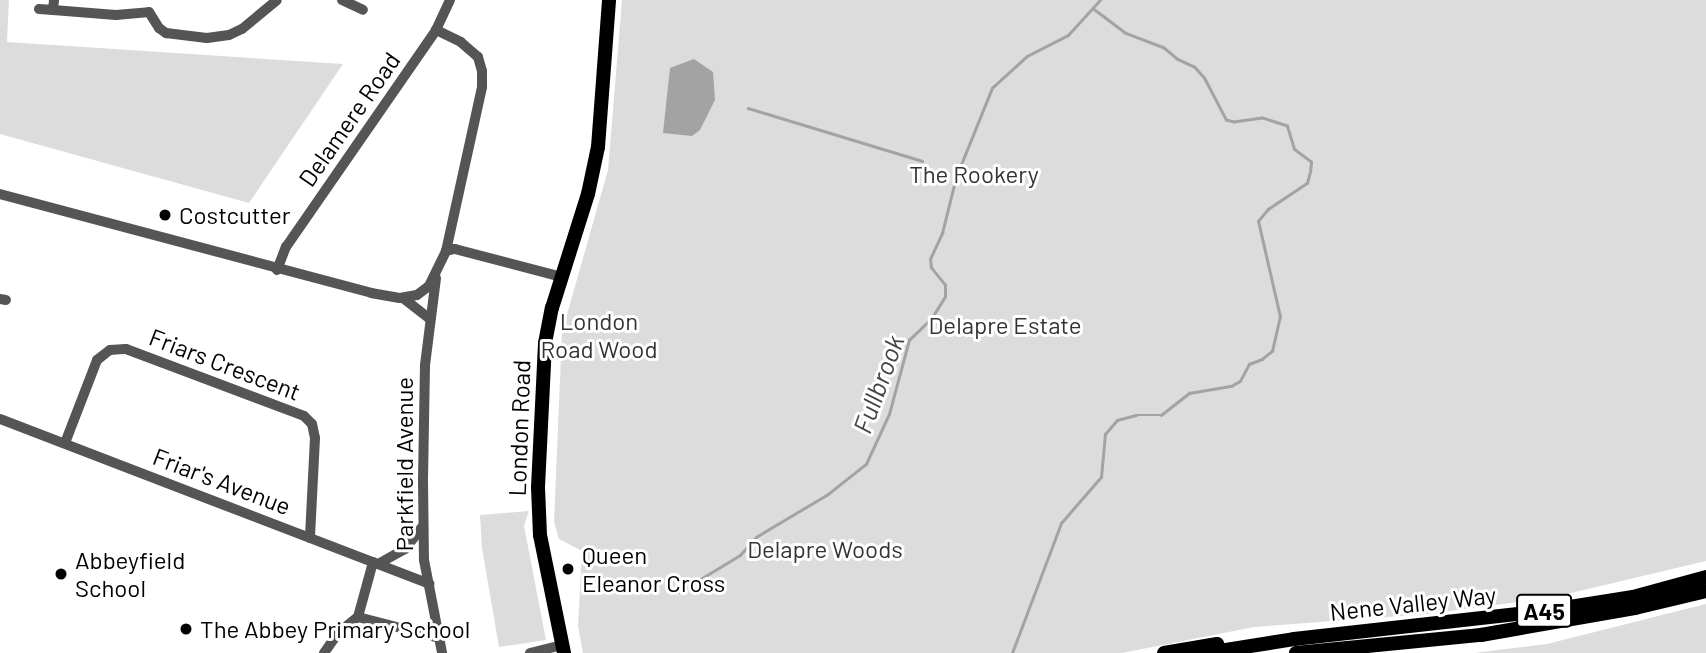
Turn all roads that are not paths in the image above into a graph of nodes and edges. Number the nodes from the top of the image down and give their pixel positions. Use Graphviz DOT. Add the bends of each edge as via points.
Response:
graph roads {
  1 [pos="149,0"];
  2 [pos="277,0"];
  3 [pos="342,0"];
  4 [pos="450,0"];
  5 [pos="609,0"];
  6 [pos="54,5"];
  7 [pos="38,9"];
  8 [pos="363,10"];
  9 [pos="149,12"];
  10 [pos="436,30"];
  11 [pos="0,194"];
  12 [pos="446,251"];
  13 [pos="277,270"];
  14 [pos="434,275"];
  15 [pos="562,277"];
  16 [pos="403,298"];
  17 [pos="430,319"];
  18 [pos="0,419"];
  19 [pos="65,443"];
  20 [pos="424,525"];
  21 [pos="310,538"];
  22 [pos="376,563"];
  23 [pos="1706,577"];
  24 [pos="429,584"];
  25 [pos="1706,591"];
  26 [pos="358,617"];
  27 [pos="1379,631"];
  28 [pos="439,638"];
  29 [pos="564,649"];
  30 [pos="1302,652"];
  31 [pos="324,653"];
  32 [pos="442,653"];
  33 [pos="530,653"];
  34 [pos="1164,653"];
  35 [pos="1207,653"];
  1 -- 9 [label="street"];
  2 -- 9 [label="street" via="254,22 218,37 166,33"];
  3 -- 8 [label="street"];
  4 -- 10 [label="street, Delamere Road"];
  5 -- 15 [label="highway, London Road" via="598,147"];
  6 -- 7 [label="street"];
  6 -- 9 [label="street" via="116,15"];
  10 -- 12 [label="street" via="478,57 482,71"];
  10 -- 13 [label="street, Delamere Road" via="286,247"];
  11 -- 13 [label="street"];
  12 -- 14 [label="street"];
  12 -- 15 [label="street" via="455,249"];
  13 -- 16 [label="street"];
  14 -- 16 [label="street" via="423,292"];
  14 -- 17 [label="street, Parkfield Avenue"];
  15 -- 29 [label="highway, London Road" via="545,343 538,486 540,535"];
  16 -- 17 [label="street"];
  17 -- 20 [label="street, Parkfield Avenue" via="425,365"];
  18 -- 19 [label="street, Friar's Avenue"];
  19 -- 21 [label="street, Friar's Avenue"];
  19 -- 21 [label="street, Friars Crescent" via="97,360 110,350 127,349 292,411 312,424 315,438"];
  20 -- 22 [label="street" via="405,549"];
  20 -- 24 [label="street, Parkfield Avenue"];
  21 -- 22 [label="street, Friar's Avenue"];
  22 -- 24 [label="street, Friar's Avenue"];
  22 -- 26 [label="street"];
  23 -- 27 [label="highway, Nene Valley Way / A45" via="1633,597"];
  24 -- 28 [label="street, Parkfield Avenue"];
  25 -- 30 [label="highway, Nene Valley Way / A45" via="1481,635"];
  26 -- 28 [label="street"];
  26 -- 31 [label="street" via="338,633"];
  27 -- 34 [label="highway" via="1296,632"];
  27 -- 35 [label="highway, Nene Valley Way / A45"];
  28 -- 32 [label="street, Parkfield Avenue"];
  29 -- 33 [label="street"];
}
